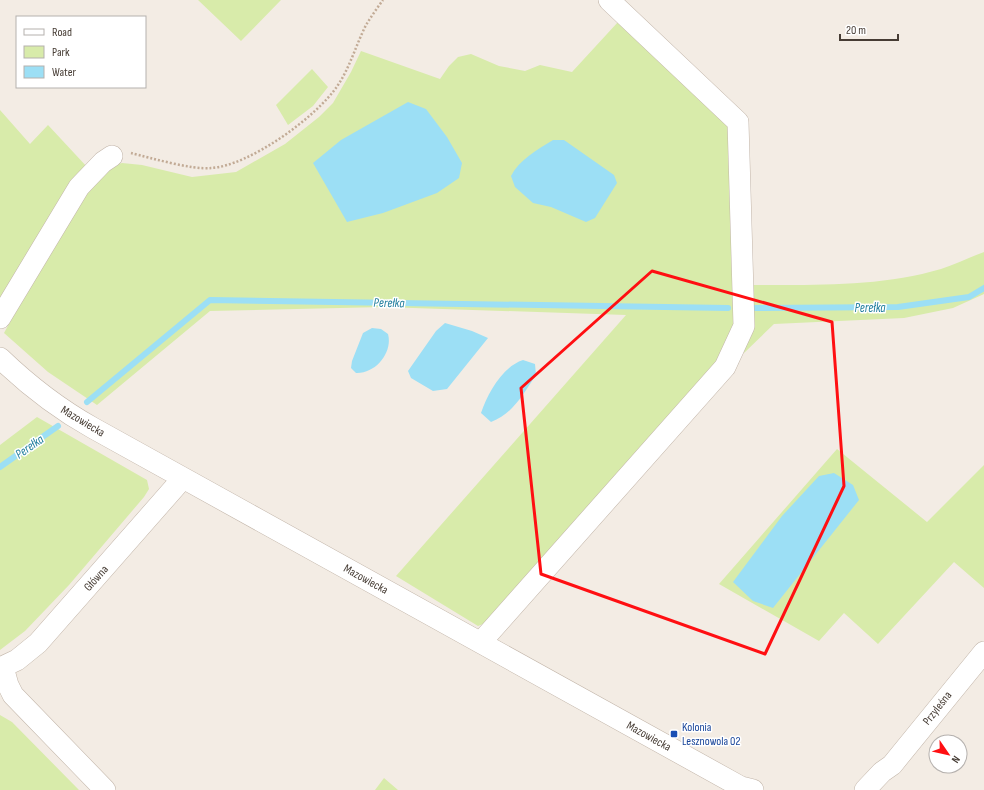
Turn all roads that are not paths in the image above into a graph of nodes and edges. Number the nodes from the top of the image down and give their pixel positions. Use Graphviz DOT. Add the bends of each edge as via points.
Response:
graph roads {
  1 [pos="609,0"];
  2 [pos="112,156"];
  3 [pos="0,318"];
  4 [pos="0,358"];
  5 [pos="183,478"];
  6 [pos="480,642"];
  7 [pos="984,652"];
  8 [pos="1,667"];
  9 [pos="892,765"];
  10 [pos="746,789"];
  11 [pos="105,790"];
  12 [pos="864,790"];
  13 [pos="882,790"];
  1 -- 6 [label="street" via="738,122 744,326 725,367"];
  2 -- 3 [label="street" via="102,162 79,187"];
  4 -- 5 [label="street, Mazowiecka" via="67,413"];
  5 -- 6 [label="street, Mazowiecka"];
  5 -- 8 [label="street, Główna" via="38,643 27,653"];
  6 -- 10 [label="street, Mazowiecka"];
  7 -- 9 [label="street, Przyleśna"];
  8 -- 11 [label="street" via="13,695"];
  9 -- 12 [label="street, Przyleśna"];
  9 -- 13 [label="street, Przyleśna"];
}
